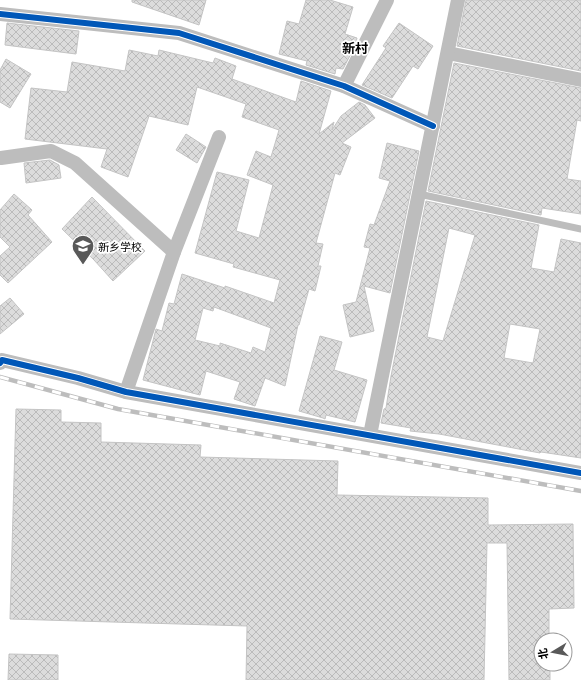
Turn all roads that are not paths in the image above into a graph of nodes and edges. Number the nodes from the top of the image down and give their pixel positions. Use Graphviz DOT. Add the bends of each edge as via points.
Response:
graph roads {
  1 [pos="387,0"];
  2 [pos="458,0"];
  3 [pos="0,14"];
  4 [pos="448,53"];
  5 [pos="581,80"];
  6 [pos="344,86"];
  7 [pos="433,126"];
  8 [pos="219,137"];
  9 [pos="1,158"];
  10 [pos="419,194"];
  11 [pos="581,229"];
  12 [pos="174,252"];
  13 [pos="1,361"];
  14 [pos="126,392"];
  15 [pos="370,435"];
  16 [pos="581,473"];
  1 -- 6 [label="street"];
  2 -- 4 [label="street"];
  3 -- 6 [label="street" via="179,34"];
  4 -- 5 [label="street"];
  4 -- 7 [label="street"];
  6 -- 7 [label="street"];
  7 -- 10 [label="street"];
  8 -- 12 [label="street"];
  9 -- 12 [label="street" via="51,151 75,163"];
  10 -- 11 [label="lane"];
  10 -- 15 [label="street"];
  12 -- 14 [label="street"];
  13 -- 14 [label="street" via="78,378"];
  14 -- 15 [label="street"];
  15 -- 16 [label="street"];
}
